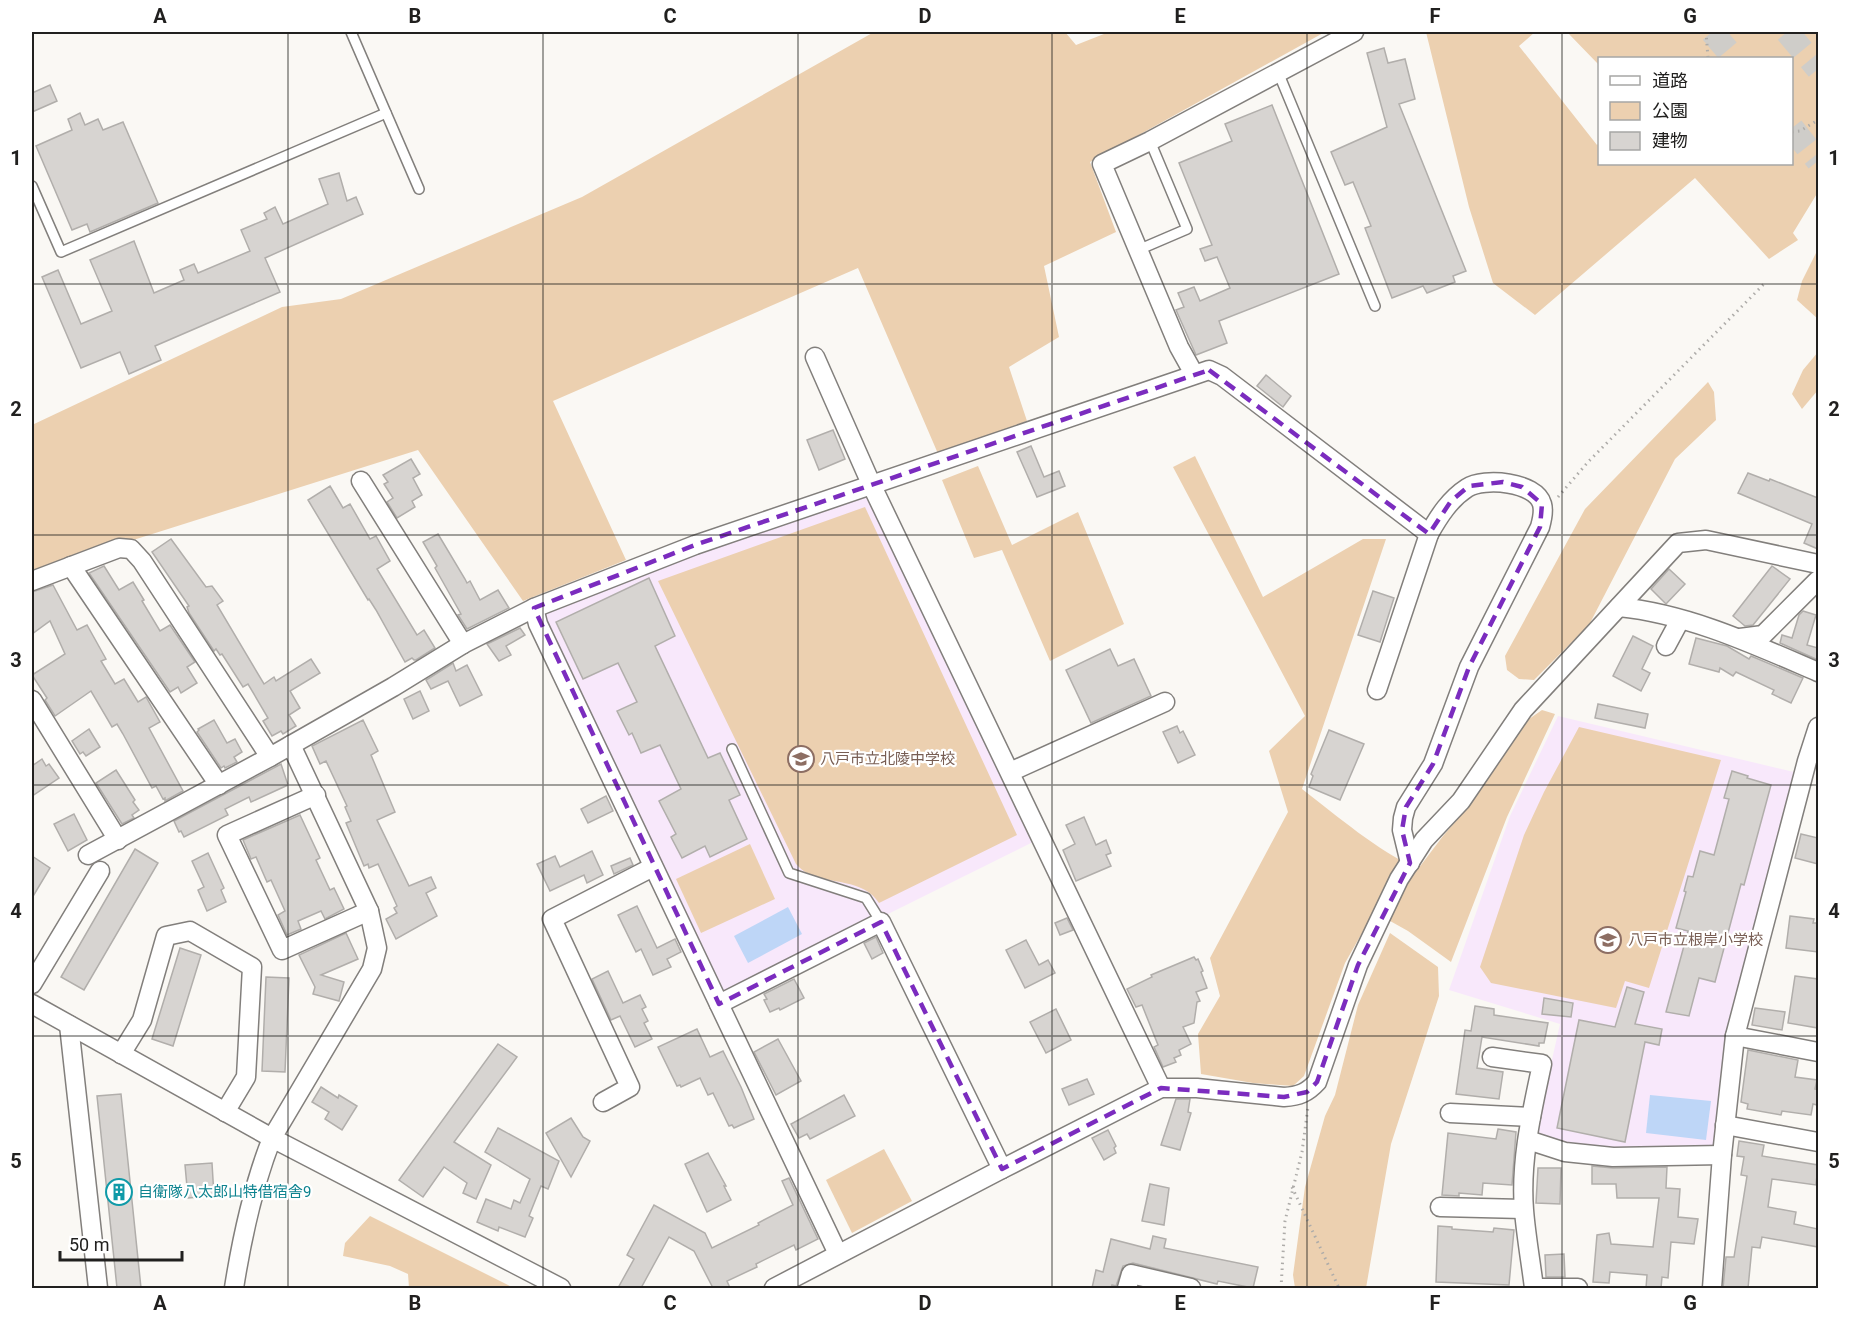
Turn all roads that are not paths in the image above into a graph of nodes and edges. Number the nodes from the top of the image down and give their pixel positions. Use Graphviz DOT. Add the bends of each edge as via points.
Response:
graph roads {
  1 [pos="351,32"];
  2 [pos="1354,32"];
  3 [pos="1278,72"];
  4 [pos="386,113"];
  5 [pos="1150,141"];
  6 [pos="32,186"];
  7 [pos="419,189"];
  8 [pos="1138,250"];
  9 [pos="1375,306"];
  10 [pos="815,357"];
  11 [pos="1194,374"];
  12 [pos="361,481"];
  13 [pos="873,486"];
  14 [pos="1429,534"];
  15 [pos="1818,564"];
  16 [pos="71,566"];
  17 [pos="1818,580"];
  18 [pos="32,581"];
  19 [pos="1619,607"];
  20 [pos="534,608"];
  21 [pos="1680,620"];
  22 [pos="1738,638"];
  23 [pos="463,644"];
  24 [pos="1666,646"];
  25 [pos="1818,672"];
  26 [pos="1377,690"];
  27 [pos="32,700"];
  28 [pos="1165,702"];
  29 [pos="1818,727"];
  30 [pos="291,745"];
  31 [pos="732,749"];
  32 [pos="270,757"];
  33 [pos="1813,762"];
  34 [pos="1010,772"];
  35 [pos="219,785"];
  36 [pos="316,795"];
  37 [pos="118,840"];
  38 [pos="88,855"];
  39 [pos="1410,863"];
  40 [pos="653,867"];
  41 [pos="100,871"];
  42 [pos="369,911"];
  43 [pos="881,922"];
  44 [pos="32,984"];
  45 [pos="32,1004"];
  46 [pos="719,1004"];
  47 [pos="69,1025"];
  48 [pos="1735,1036"];
  49 [pos="1818,1052"];
  50 [pos="120,1054"];
  51 [pos="1492,1057"];
  52 [pos="1161,1088"];
  53 [pos="603,1102"];
  54 [pos="225,1112"];
  55 [pos="1450,1113"];
  56 [pos="1531,1117"];
  57 [pos="1725,1125"];
  58 [pos="272,1138"];
  59 [pos="1528,1140"];
  60 [pos="1818,1142"];
  61 [pos="1722,1155"];
  62 [pos="1002,1169"];
  63 [pos="1440,1207"];
  64 [pos="1523,1209"];
  65 [pos="838,1254"];
  66 [pos="98,1288"];
  67 [pos="234,1288"];
  68 [pos="561,1288"];
  69 [pos="774,1288"];
  70 [pos="1127,1288"];
  71 [pos="1191,1288"];
  72 [pos="1578,1288"];
  73 [pos="1712,1288"];
  1 -- 4 [label="lane"];
  2 -- 3 [label="street"];
  3 -- 5 [label="street"];
  3 -- 9 [label="lane"];
  4 -- 6 [label="lane" via="61,252"];
  4 -- 7 [label="lane"];
  5 -- 8 [label="street" via="1102,164"];
  5 -- 8 [label="lane" via="1187,229"];
  8 -- 11 [label="street"];
  10 -- 13 [label="street"];
  11 -- 13 [label="street"];
  11 -- 14 [label="street" via="1209,370 1222,376"];
  12 -- 23 [label="street"];
  13 -- 20 [label="street" via="695,546"];
  13 -- 34 [label="street"];
  14 -- 26 [label="street"];
  14 -- 39 [label="street" via="1451,501 1469,486 1503,482 1538,496 1542,504 1540,527 1468,667 1432,764 1406,807 1402,830"];
  15 -- 19 [label="street" via="1706,540 1678,543"];
  16 -- 18 [label="street"];
  16 -- 32 [label="street" via="118,548 131,549"];
  16 -- 35 [label="street"];
  17 -- 22 [label="street" via="1763,635"];
  19 -- 21 [label="street" via="1648,610"];
  19 -- 39 [label="street" via="1523,710 1461,801 1424,840"];
  20 -- 23 [label="street"];
  20 -- 40 [label="street" via="538,624"];
  21 -- 22 [label="street"];
  21 -- 24 [label="street"];
  22 -- 25 [label="street"];
  23 -- 30 [label="street"];
  27 -- 37 [label="street"];
  28 -- 34 [label="street"];
  29 -- 33 [label="street"];
  30 -- 32 [label="street"];
  30 -- 36 [label="street"];
  31 -- 43 [label="lane" via="789,873 866,898"];
  32 -- 35 [label="street"];
  33 -- 48 [label="street"];
  34 -- 52 [label="street"];
  35 -- 37 [label="street"];
  36 -- 42 [label="street"];
  36 -- 42 [label="street" via="227,835 282,950"];
  37 -- 38 [label="street"];
  39 -- 52 [label="street" via="1358,965 1317,1082 1307,1092 1284,1097"];
  40 -- 46 [label="street"];
  40 -- 53 [label="street" via="552,919 630,1087"];
  41 -- 44 [label="street"];
  42 -- 58 [label="street" via="377,948 372,969"];
  43 -- 46 [label="street"];
  43 -- 62 [label="street"];
  45 -- 47 [label="street"];
  46 -- 65 [label="street"];
  47 -- 50 [label="street"];
  47 -- 66 [label="street"];
  48 -- 49 [label="street"];
  48 -- 57 [label="street"];
  50 -- 54 [label="street"];
  50 -- 54 [label="street" via="142,1020 166,936 190,931 252,967 246,1077"];
  51 -- 56 [label="street" via="1542,1064"];
  52 -- 62 [label="street"];
  54 -- 58 [label="street"];
  55 -- 56 [label="street"];
  56 -- 59 [label="street"];
  57 -- 60 [label="street"];
  57 -- 61 [label="street"];
  58 -- 67 [label="street" via="249,1207"];
  58 -- 68 [label="street"];
  59 -- 61 [label="street" via="1565,1152 1613,1157"];
  59 -- 64 [label="street"];
  61 -- 73 [label="street"];
  62 -- 65 [label="street"];
  63 -- 64 [label="street"];
  64 -- 72 [label="street" via="1534,1288"];
  65 -- 69 [label="street"];
  70 -- 71 [label="street" via="1131,1274"];
}
